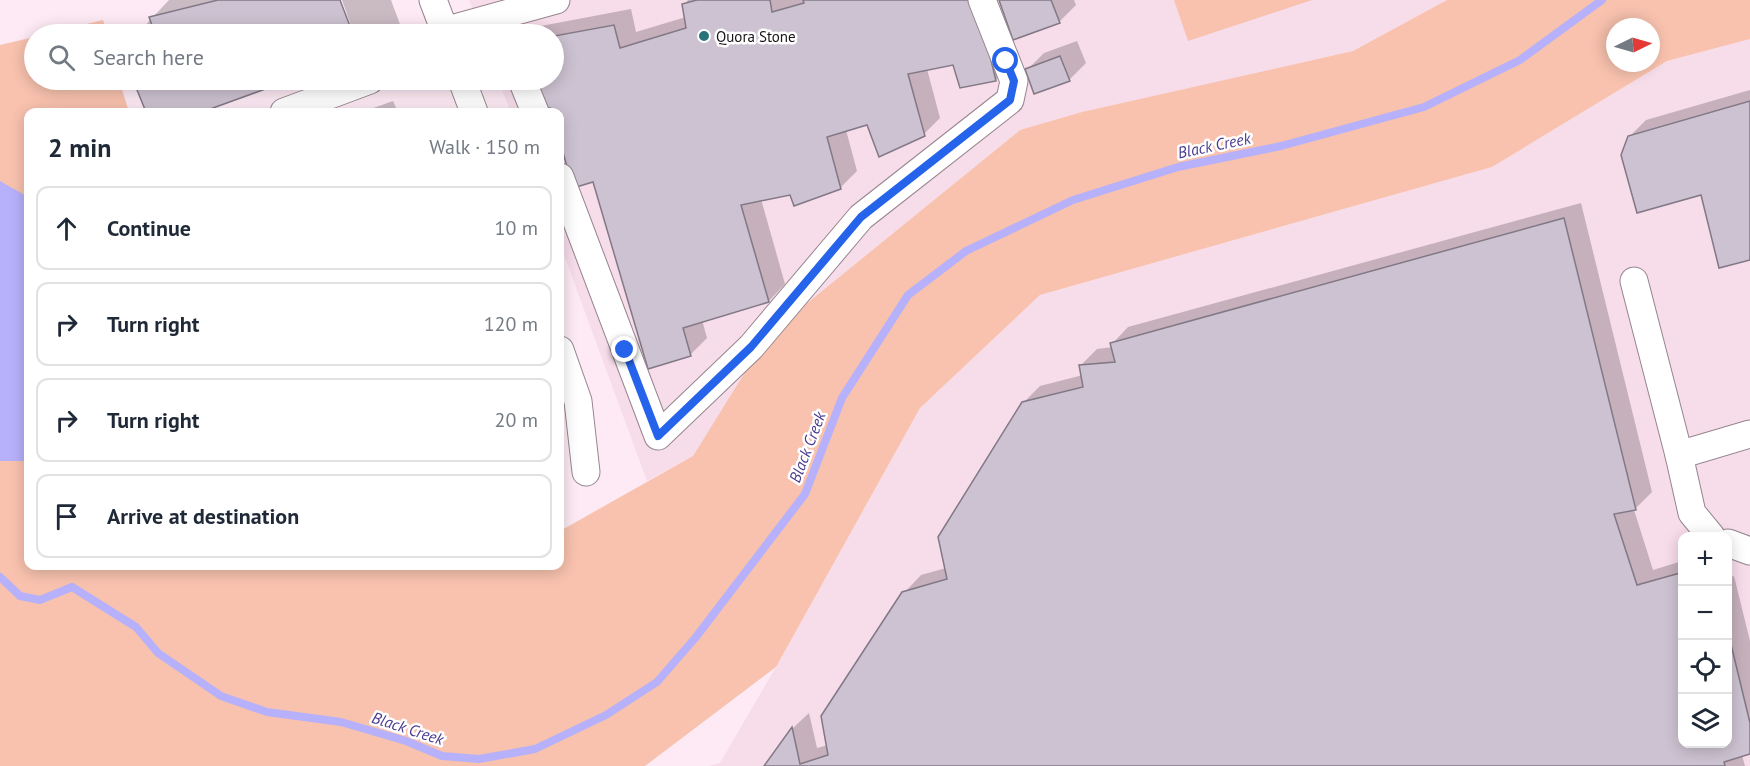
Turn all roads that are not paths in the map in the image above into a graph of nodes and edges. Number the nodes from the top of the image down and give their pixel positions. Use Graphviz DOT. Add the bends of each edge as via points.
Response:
graph roads {
  1 [pos="433,0"];
  2 [pos="556,0"];
  3 [pos="982,0"];
  4 [pos="442,24"];
  5 [pos="504,24"];
  6 [pos="343,90"];
  7 [pos="466,90"];
  8 [pos="526,90"];
  9 [pos="295,108"];
  10 [pos="472,108"];
  11 [pos="533,108"];
  12 [pos="564,188"];
  13 [pos="1635,281"];
  14 [pos="564,361"];
  15 [pos="1750,434"];
  16 [pos="1679,455"];
  17 [pos="586,472"];
  18 [pos="1707,532"];
  19 [pos="1732,544"];
  20 [pos="1750,551"];
  1 -- 4 [label="lane"];
  2 -- 5 [label="lane"];
  3 -- 12 [label="lane" via="1014,81 1010,100 861,217 751,347 658,436"];
  6 -- 9 [label="lane"];
  7 -- 10 [label="lane"];
  8 -- 11 [label="lane"];
  13 -- 16 [label="lane"];
  14 -- 17 [label="lane" via="578,401"];
  15 -- 16 [label="lane"];
  16 -- 18 [label="lane" via="1692,513"];
  19 -- 20 [label="lane"];
}
